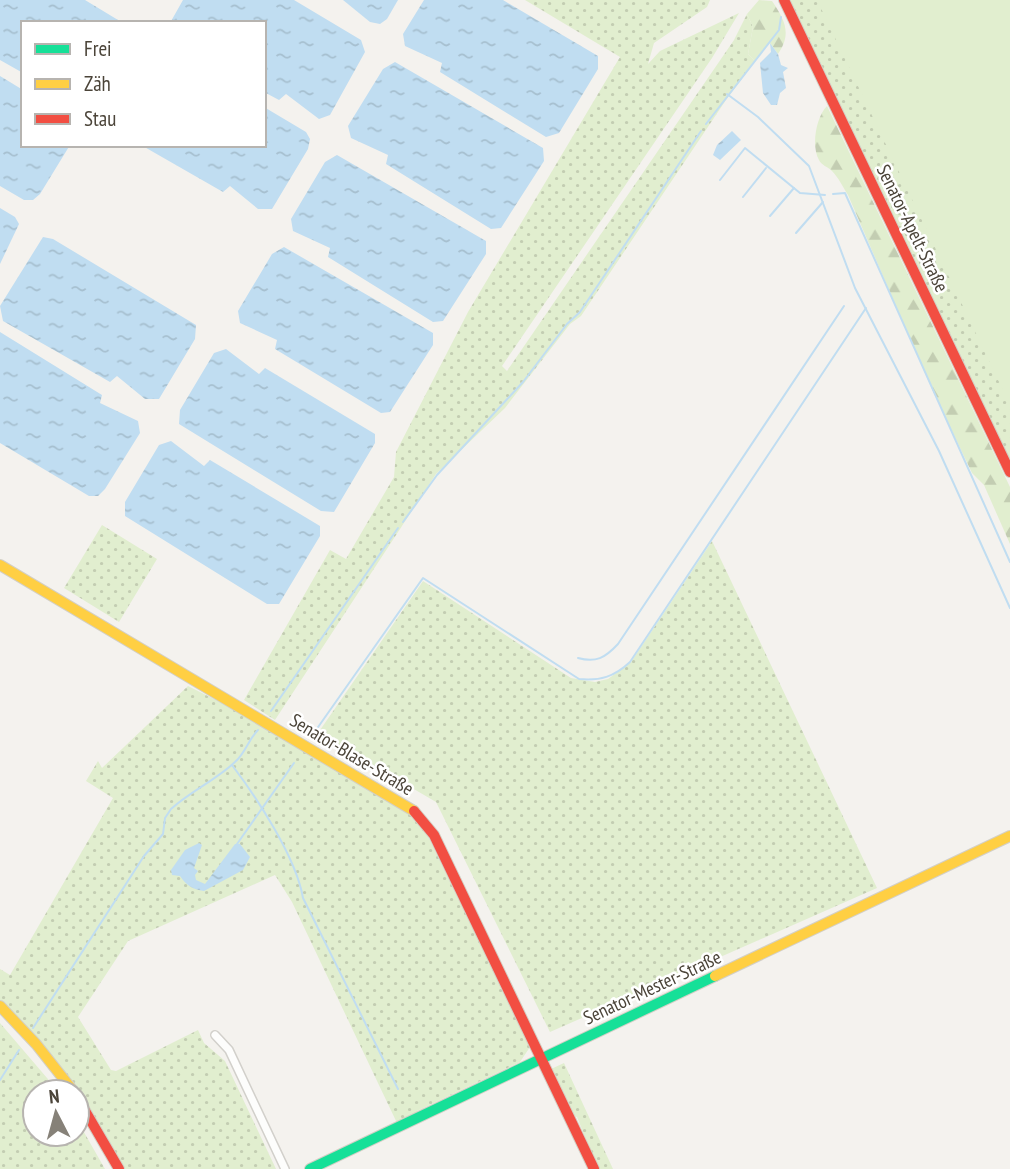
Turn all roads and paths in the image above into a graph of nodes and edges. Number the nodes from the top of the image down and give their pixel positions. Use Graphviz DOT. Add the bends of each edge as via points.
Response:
graph roads {
  1 [pos="784,0"];
  2 [pos="1010,472"];
  3 [pos="0,565"];
  4 [pos="1010,836"];
  5 [pos="0,1006"];
  6 [pos="215,1035"];
  7 [pos="541,1059"];
  8 [pos="63,1078"];
  9 [pos="91,1121"];
  10 [pos="119,1169"];
  11 [pos="285,1169"];
  12 [pos="310,1169"];
  13 [pos="594,1169"];
  1 -- 2 [label="street, Senator-Apelt-Straße"];
  3 -- 7 [label="street, Senator-Blase-Straße" via="418,814 434,835"];
  4 -- 7 [label="street, Senator-Mester-Straße"];
  5 -- 8 [label="street"];
  6 -- 11 [label="street" via="229,1050"];
  7 -- 12 [label="street, Senator-Mester-Straße"];
  7 -- 13 [label="street, Senator-Blase-Straße"];
  9 -- 10 [label="street"];
}
